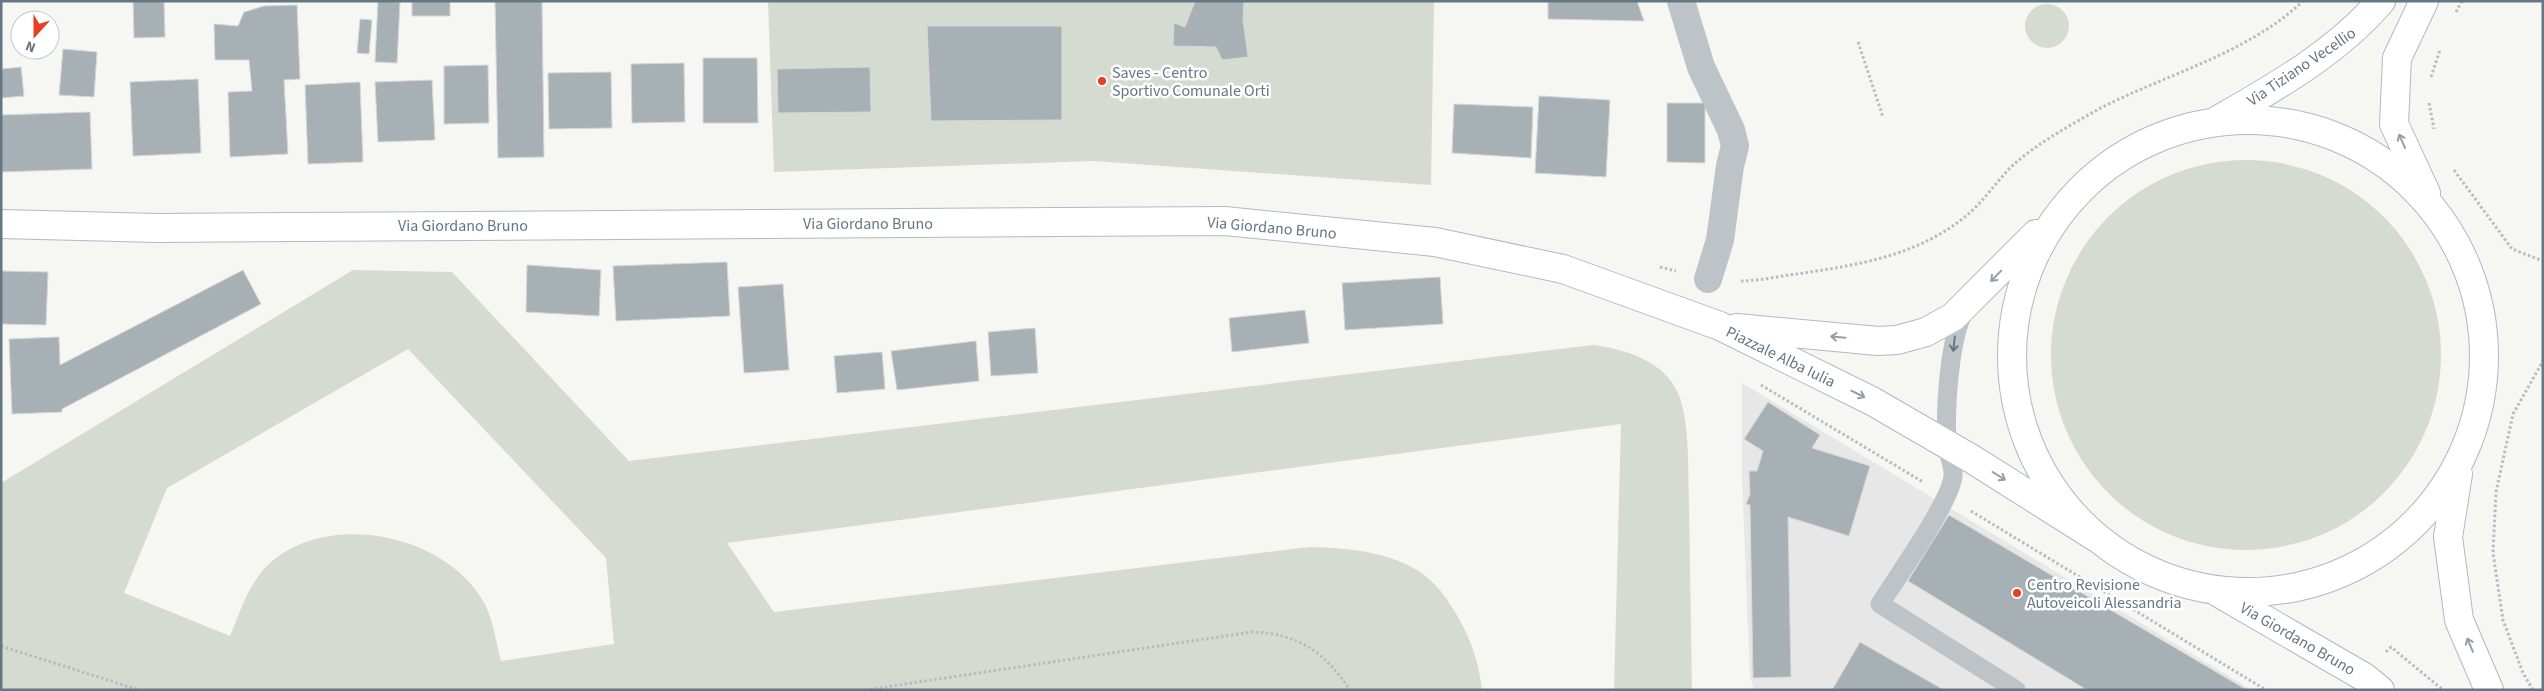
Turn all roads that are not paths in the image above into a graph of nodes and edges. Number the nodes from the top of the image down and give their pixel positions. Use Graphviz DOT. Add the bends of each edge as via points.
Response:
graph roads {
  1 [pos="1682,1"];
  2 [pos="2381,1"];
  3 [pos="2424,1"];
  4 [pos="2213,122"];
  5 [pos="2078,190"];
  6 [pos="2430,202"];
  7 [pos="1,224"];
  8 [pos="1708,279"];
  9 [pos="1972,300"];
  10 [pos="1720,326"];
  11 [pos="1947,444"];
  12 [pos="2459,462"];
  13 [pos="2097,538"];
  14 [pos="2213,589"];
  15 [pos="2016,690"];
  16 [pos="2380,690"];
  17 [pos="2489,690"];
  1 -- 8 [label="street" via="1701,67 1732,130 1735,146 1720,240"];
  2 -- 4 [label="main road, Via Tiziano Vecellio" via="2339,44"];
  6 -- 3 [label="main road, one-way" via="2394,124 2397,58"];
  4 -- 5 [label="main road, Piazzale Alba Iulia" via="2176,131 2140,146 2107,165"];
  4 -- 6 [label="main road, Piazzale Alba Iulia" via="2264,120 2330,135 2390,167"];
  5 -- 9 [label="main road, Piazzale Alba Iulia, one-way"];
  5 -- 13 [label="main road, Piazzale Alba Iulia" via="2054,220 2026,272 2012,329 2011,368 2016,407 2036,462 2057,495"];
  6 -- 12 [label="main road, Piazzale Alba Iulia" via="2467,267 2482,327 2484,364 2479,408"];
  7 -- 10 [label="main road, Via Giordano Bruno" via="158,228 1225,221 1435,242 1563,269"];
  9 -- 10 [label="main road, Piazzale Alba Iulia, one-way" via="1939,326 1897,340"];
  9 -- 11 [label="lane, one-way" via="1955,334"];
  10 -- 11 [label="main road, Piazzale Alba Iulia, one-way" via="1872,401"];
  11 -- 13 [label="main road, Piazzale Alba Iulia, one-way"];
  11 -- 15 [label="lane" via="1954,476 1946,497 1880,604"];
  12 -- 14 [label="main road, Piazzale Alba Iulia" via="2439,496 2413,526 2348,570 2311,584 2282,590"];
  17 -- 12 [label="main road, one-way" via="2459,620 2448,537"];
  13 -- 14 [label="main road, Piazzale Alba Iulia" via="2123,557 2152,571 2182,583"];
  14 -- 16 [label="main road, Via Giordano Bruno" via="2364,676"];
}
